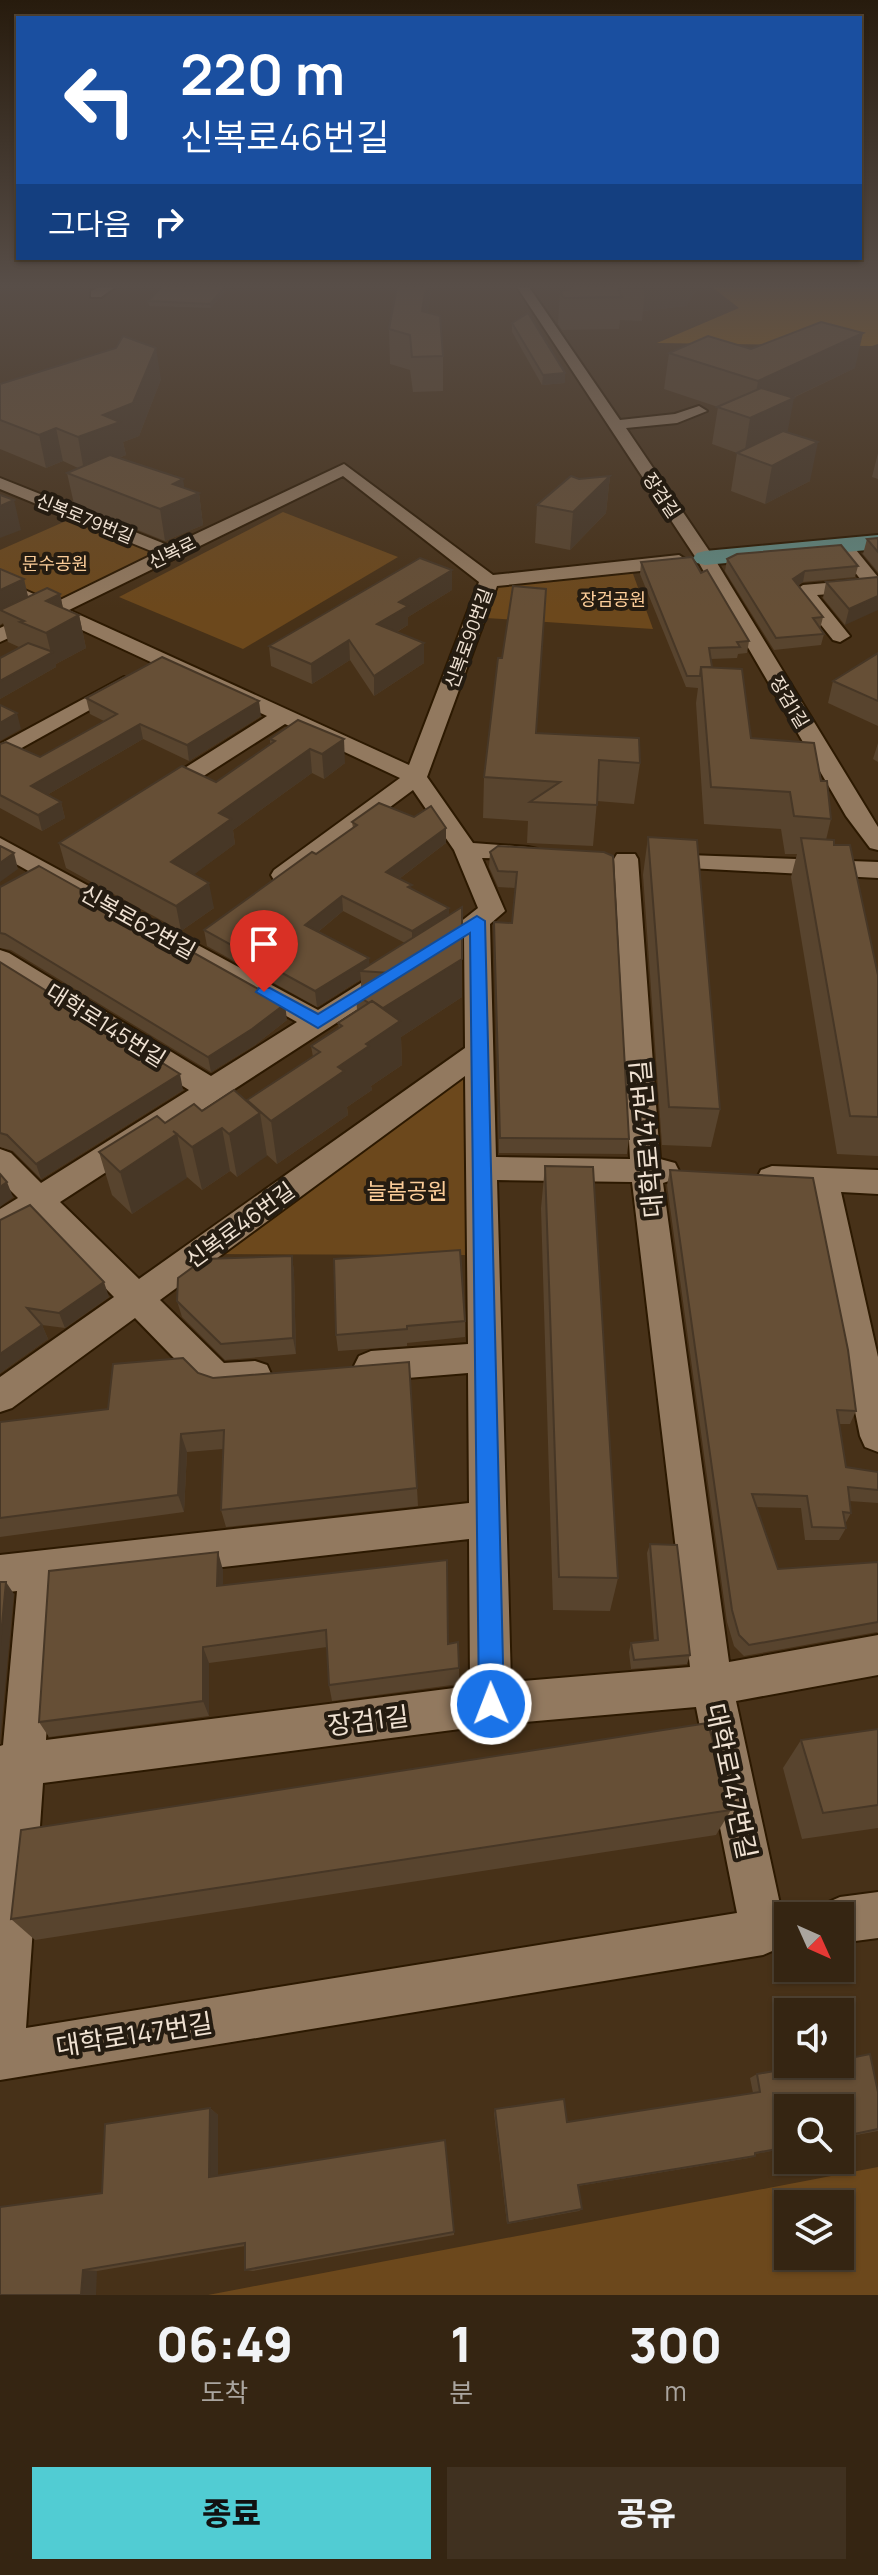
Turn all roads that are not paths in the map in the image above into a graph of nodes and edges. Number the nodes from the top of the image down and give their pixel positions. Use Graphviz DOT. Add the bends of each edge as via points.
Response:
graph roads {
  1 [pos="594,394"];
  2 [pos="699,411"];
  3 [pos="615,425"];
  4 [pos="344,469"];
  5 [pos="0,483"];
  6 [pos="878,542"];
  7 [pos="846,549"];
  8 [pos="171,553"];
  9 [pos="705,558"];
  10 [pos="489,581"];
  11 [pos="876,584"];
  12 [pos="0,585"];
  13 [pos="55,609"];
  14 [pos="0,636"];
  15 [pos="840,636"];
  16 [pos="163,661"];
  17 [pos="283,716"];
  18 [pos="0,753"];
  19 [pos="416,777"];
  20 [pos="136,809"];
  21 [pos="868,814"];
  22 [pos="878,843"];
  23 [pos="0,845"];
  24 [pos="466,850"];
  25 [pos="69,851"];
  26 [pos="548,855"];
  27 [pos="878,870"];
  28 [pos="32,875"];
  29 [pos="258,893"];
  30 [pos="208,929"];
  31 [pos="183,946"];
  32 [pos="0,959"];
  33 [pos="411,963"];
  34 [pos="318,1022"];
  35 [pos="479,1052"];
  36 [pos="211,1090"];
  37 [pos="0,1161"];
  38 [pos="482,1168"];
  39 [pos="646,1169"];
  40 [pos="691,1172"];
  41 [pos="737,1175"];
  42 [pos="823,1180"];
  43 [pos="878,1182"];
  44 [pos="39,1200"];
  45 [pos="0,1225"];
  46 [pos="137,1299"];
  47 [pos="485,1357"];
  48 [pos="343,1368"];
  49 [pos="280,1374"];
  50 [pos="0,1397"];
  51 [pos="878,1436"];
  52 [pos="487,1519"];
  53 [pos="19,1572"];
  54 [pos="878,1655"];
  55 [pos="712,1685"];
  56 [pos="491,1704"];
  57 [pos="10,1766"];
  58 [pos="878,1915"];
  59 [pos="854,1918"];
  60 [pos="774,1922"];
  61 [pos="774,1930"];
  62 [pos="0,2055"];
  1 -- 3 [label="street, 장검길"];
  2 -- 3 [label="street"];
  3 -- 9 [label="street, 장검길"];
  4 -- 8 [label="street, 신복로"];
  4 -- 10 [label="street, 신복로90번길"];
  5 -- 8 [label="street, 신복로79번길"];
  6 -- 9 [label="main road"];
  7 -- 11 [label="street"];
  8 -- 13 [label="street, 신복로"];
  9 -- 10 [label="street"];
  9 -- 21 [label="street, 장검1길"];
  10 -- 19 [label="street, 신복로90번길"];
  11 -- 15 [label="street" via="803,591"];
  12 -- 13 [label="street"];
  13 -- 14 [label="street, 신복로"];
  13 -- 16 [label="street"];
  16 -- 17 [label="street"];
  16 -- 18 [label="street"];
  17 -- 19 [label="street"];
  17 -- 20 [label="street"];
  19 -- 24 [label="street"];
  19 -- 29 [label="street"];
  21 -- 22 [label="street, 장검1길"];
  23 -- 28 [label="street, 신복로62번길"];
  24 -- 26 [label="street"];
  24 -- 35 [label="street" via="492,911 464,929"];
  25 -- 28 [label="street"];
  27 -- 39 [label="street, 대학로147번길" via="610,858"];
  28 -- 31 [label="street, 신복로62번길"];
  30 -- 31 [label="street"];
  31 -- 34 [label="street, 신복로62번길"];
  32 -- 36 [label="street, 대학로145번길"];
  33 -- 34 [label="street"];
  34 -- 36 [label="street"];
  35 -- 38 [label="street"];
  35 -- 46 [label="street, 신복로46번길"];
  36 -- 44 [label="street"];
  37 -- 44 [label="street"];
  38 -- 39 [label="street"];
  38 -- 47 [label="street"];
  39 -- 40 [label="street"];
  39 -- 55 [label="street, 대학로147번길"];
  41 -- 42 [label="street"];
  42 -- 43 [label="street"];
  42 -- 51 [label="street"];
  44 -- 45 [label="street"];
  44 -- 46 [label="street"];
  46 -- 49 [label="street" via="217,1379"];
  46 -- 50 [label="street, 신복로46번길"];
  47 -- 48 [label="street"];
  47 -- 52 [label="street"];
  52 -- 53 [label="street"];
  52 -- 56 [label="street"];
  53 -- 57 [label="street"];
  54 -- 55 [label="street, 장검1길"];
  55 -- 56 [label="street, 장검1길"];
  55 -- 60 [label="street, 대학로147번길"];
  56 -- 57 [label="street, 장검1길"];
  57 -- 62 [label="street"];
  58 -- 59 [label="street"];
  61 -- 62 [label="street, 대학로147번길"];
}
